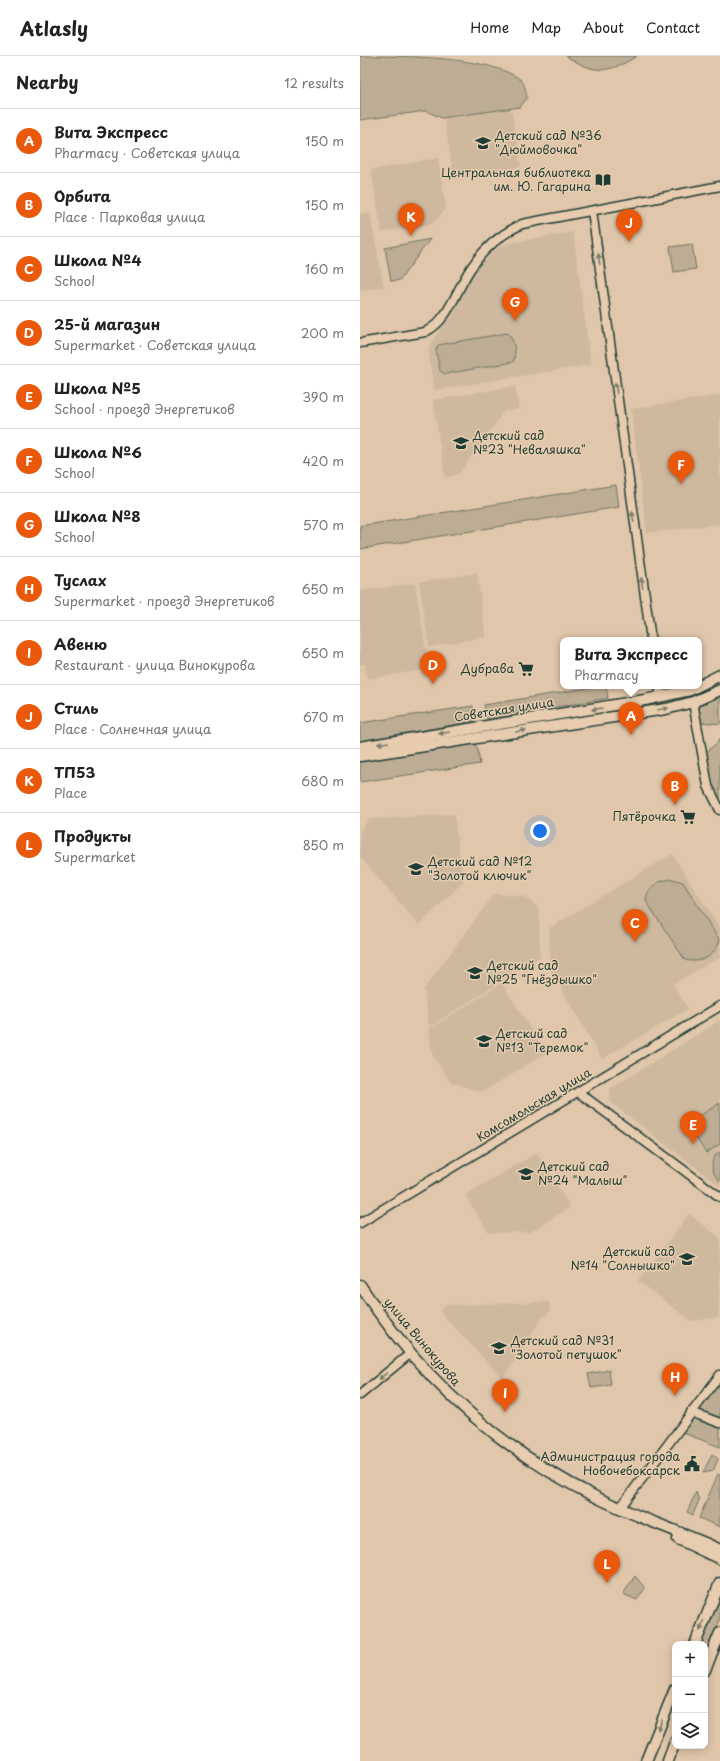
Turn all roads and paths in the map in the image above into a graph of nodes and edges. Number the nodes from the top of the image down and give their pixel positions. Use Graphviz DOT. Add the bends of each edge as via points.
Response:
graph roads {
  1 [pos="720,186"];
  2 [pos="592,211"];
  3 [pos="360,343"];
  4 [pos="650,637"];
  5 [pos="720,675"];
  6 [pos="702,684"];
  7 [pos="660,689"];
  8 [pos="690,690"];
  9 [pos="720,690"];
  10 [pos="661,697"];
  11 [pos="693,702"];
  12 [pos="360,747"];
  13 [pos="360,756"];
  14 [pos="720,810"];
  15 [pos="720,1006"];
  16 [pos="578,1092"];
  17 [pos="720,1197"];
  18 [pos="360,1223"];
  19 [pos="360,1285"];
  20 [pos="360,1296"];
  21 [pos="409,1355"];
  22 [pos="720,1375"];
  23 [pos="360,1395"];
  24 [pos="691,1412"];
  25 [pos="720,1423"];
  26 [pos="618,1511"];
  27 [pos="720,1550"];
  28 [pos="720,1559"];
  29 [pos="720,1583"];
  30 [pos="720,1633"];
  31 [pos="696,1641"];
  32 [pos="708,1663"];
  33 [pos="672,1696"];
  34 [pos="672,1749"];
  35 [pos="646,1761"];
  36 [pos="668,1761"];
  1 -- 2 [label="street"];
  2 -- 3 [label="street" via="522,224 506,231 481,254 442,318 433,328 425,332"];
  4 -- 2 [label="street, one-way"];
  5 -- 6 [label="main road, Советская улица"];
  7 -- 10 [label="street"];
  8 -- 10 [label="main road, Советская улица"];
  8 -- 11 [label="main road"];
  9 -- 11 [label="main road, Советская улица"];
  10 -- 12 [label="main road, Советская улица, one-way"];
  13 -- 11 [label="main road, Советская улица, one-way" via="645,712"];
  11 -- 14 [label="street" via="708,786"];
  15 -- 16 [label="street, Комсомольская улица"];
  16 -- 17 [label="street"];
  16 -- 18 [label="street, Комсомольская улица"];
  19 -- 21 [label="main road, улица Винокурова"];
  20 -- 21 [label="main road, улица Винокурова"];
  21 -- 23 [label="street, one-way"];
  21 -- 26 [label="main road, улица Винокурова" via="442,1397 480,1427 500,1447"];
  22 -- 24 [label="street"];
  24 -- 25 [label="street"];
  24 -- 26 [label="street"];
  26 -- 27 [label="main road, улица Винокурова"];
  26 -- 28 [label="main road, улица Винокурова"];
  29 -- 31 [label="main road, one-way"];
  30 -- 32 [label="main road"];
  33 -- 35 [label="main road, one-way"];
  34 -- 36 [label="main road"];
}
